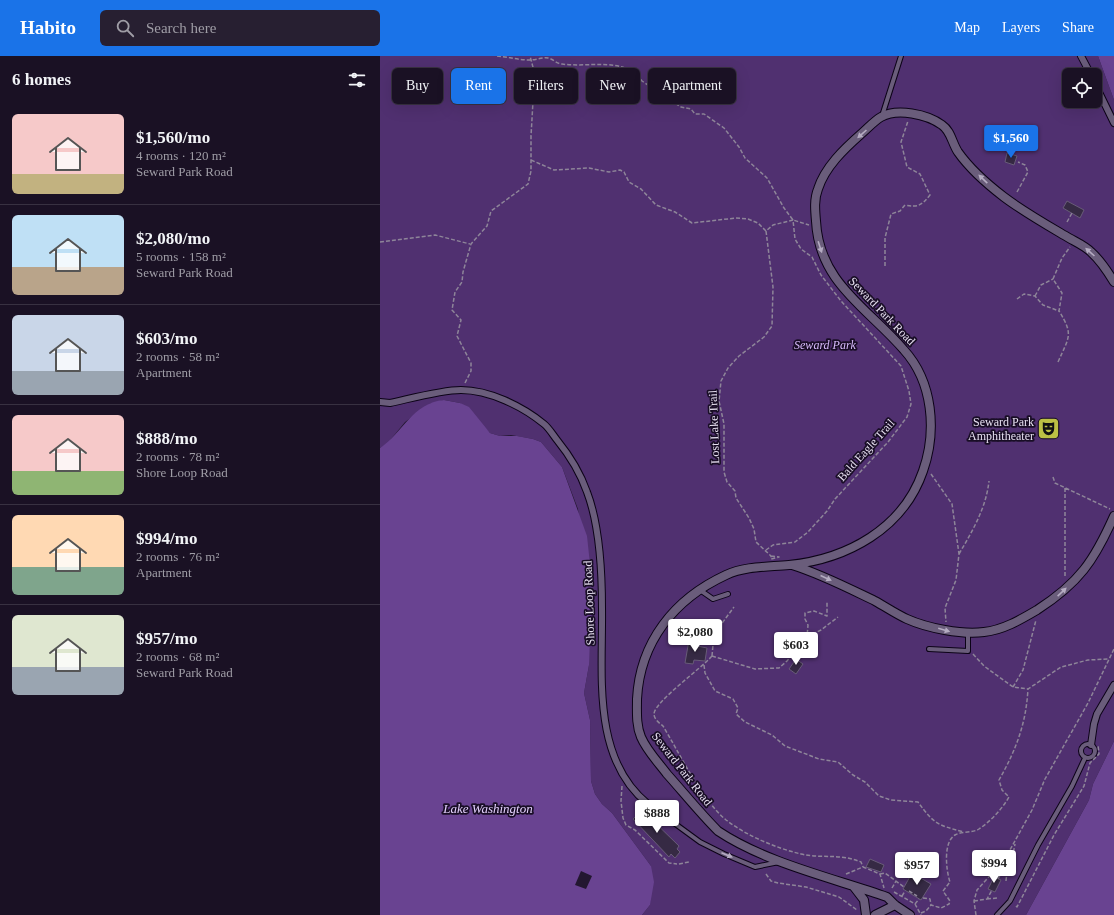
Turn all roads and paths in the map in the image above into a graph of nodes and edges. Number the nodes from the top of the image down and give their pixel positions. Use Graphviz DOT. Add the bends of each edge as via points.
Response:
graph roads {
  1 [pos="496,56"];
  2 [pos="530,56"];
  3 [pos="901,56"];
  4 [pos="1081,56"];
  5 [pos="530,60"];
  6 [pos="1087,68"];
  7 [pos="1102,98"];
  8 [pos="910,113"];
  9 [pos="882,116"];
  10 [pos="1114,123"];
  11 [pos="531,160"];
  12 [pos="1018,162"];
  13 [pos="1017,192"];
  14 [pos="1072,213"];
  15 [pos="793,220"];
  16 [pos="1067,222"];
  17 [pos="816,228"];
  18 [pos="766,231"];
  19 [pos="1075,241"];
  20 [pos="380,242"];
  21 [pos="471,244"];
  22 [pos="885,266"];
  23 [pos="1053,279"];
  24 [pos="1114,282"];
  25 [pos="1035,296"];
  26 [pos="1017,299"];
  27 [pos="1059,311"];
  28 [pos="1058,362"];
  29 [pos="460,390"];
  30 [pos="380,402"];
  31 [pos="923,471"];
  32 [pos="1053,476"];
  33 [pos="989,481"];
  34 [pos="1065,488"];
  35 [pos="1114,511"];
  36 [pos="1114,516"];
  37 [pos="766,550"];
  38 [pos="959,554"];
  39 [pos="771,556"];
  40 [pos="789,565"];
  41 [pos="1065,589"];
  42 [pos="700,590"];
  43 [pos="728,594"];
  44 [pos="828,601"];
  45 [pos="734,607"];
  46 [pos="1040,608"];
  47 [pos="838,617"];
  48 [pos="945,630"];
  49 [pos="968,633"];
  50 [pos="807,637"];
  51 [pos="929,649"];
  52 [pos="1114,649"];
  53 [pos="968,651"];
  54 [pos="712,656"];
  55 [pos="1109,659"];
  56 [pos="704,665"];
  57 [pos="1114,685"];
  58 [pos="1013,687"];
  59 [pos="1028,689"];
  60 [pos="1092,742"];
  61 [pos="1085,758"];
  62 [pos="623,776"];
  63 [pos="648,804"];
  64 [pos="964,832"];
  65 [pos="1015,842"];
  66 [pos="771,844"];
  67 [pos="769,848"];
  68 [pos="689,862"];
  69 [pos="781,862"];
  70 [pos="863,867"];
  71 [pos="1007,872"];
  72 [pos="766,874"];
  73 [pos="846,874"];
  74 [pos="880,874"];
  75 [pos="998,879"];
  76 [pos="896,881"];
  77 [pos="1006,881"];
  78 [pos="854,887"];
  79 [pos="904,887"];
  80 [pos="884,888"];
  81 [pos="892,888"];
  82 [pos="992,890"];
  83 [pos="891,891"];
  84 [pos="905,891"];
  85 [pos="909,891"];
  86 [pos="902,896"];
  87 [pos="917,896"];
  88 [pos="922,898"];
  89 [pos="998,898"];
  90 [pos="918,899"];
  91 [pos="987,899"];
  92 [pos="974,900"];
  93 [pos="915,904"];
  94 [pos="895,905"];
  95 [pos="931,905"];
  96 [pos="1016,906"];
  97 [pos="862,914"];
  98 [pos="921,914"];
  99 [pos="875,915"];
  100 [pos="910,915"];
  101 [pos="976,915"];
  102 [pos="997,915"];
  1 -- 5 [label="path"];
  2 -- 5 [label="path"];
  3 -- 9 [label="lane, Seward Park Road"];
  4 -- 6 [label="street"];
  5 -- 11 [label="path" via="534,71"];
  5 -- 15 [label="path" via="548,58 561,64 595,65 603,62 627,68 681,107 691,109 695,114 704,114 724,128 745,158 767,178"];
  7 -- 10 [label="street"];
  8 -- 9 [label="street"];
  19 -- 8 [label="street, one-way" via="1008,200 982,179 957,151 943,125"];
  8 -- 22 [label="path" via="900,142 907,167 920,174 930,195 923,204 914,207 905,205 900,211 890,214 885,238"];
  9 -- 17 [label="street, Seward Park Road, one-way" via="839,156 828,170 816,197"];
  11 -- 18 [label="path" via="554,170 620,170 629,182 642,189 656,205 675,212 692,223 748,219 758,223"];
  11 -- 21 [label="path" via="528,184 491,211 487,226"];
  12 -- 13 [label="path" via="1025,165 1028,172"];
  14 -- 16 [label="path"];
  15 -- 17 [label="path"];
  15 -- 18 [label="path" via="772,225"];
  15 -- 37 [label="path, Bald Eagle Trail" via="795,238 801,249 812,257 821,275 841,301 901,366 910,391 911,404 907,417 888,442 808,532 795,542 773,545"];
  17 -- 31 [label="street, Seward Park Road, one-way" via="826,262 839,284 905,351 921,376 932,433"];
  18 -- 37 [label="path, Lost Lake Trail" via="774,296 772,326 764,338 739,356 728,368 721,381 719,401 724,424 724,466 727,482 735,491 736,498 749,518 756,542"];
  19 -- 23 [label="path" via="1062,258"];
  24 -- 19 [label="street, one-way" via="1090,251"];
  20 -- 21 [label="path" via="435,235"];
  21 -- 29 [label="path" via="462,282 455,292 452,310 462,320 457,336 471,363 472,371"];
  23 -- 25 [label="path" via="1041,285"];
  23 -- 27 [label="path" via="1062,293"];
  25 -- 26 [label="path" via="1024,294"];
  25 -- 27 [label="path" via="1043,305"];
  27 -- 28 [label="path" via="1069,327 1070,336"];
  29 -- 30 [label="street, Shore Loop Road" via="390,403"];
  29 -- 62 [label="street, Shore Loop Road" via="480,392 503,400 545,424 576,465 588,492 600,566 603,711 611,747"];
  31 -- 38 [label="path" via="932,474 952,504"];
  31 -- 40 [label="street, Seward Park Road" via="906,503 881,530 854,548 832,557"];
  32 -- 34 [label="path" via="1055,483"];
  33 -- 38 [label="path" via="987,498 976,526"];
  34 -- 35 [label="path"];
  34 -- 41 [label="path"];
  36 -- 41 [label="street, Seward Park Road" via="1089,565"];
  37 -- 39 [label="path, Lost Lake Trail"];
  38 -- 48 [label="path" via="956,580 945,608"];
  40 -- 42 [label="street, Seward Park Road" via="741,570 726,575"];
  40 -- 48 [label="street, Seward Park Road, one-way" via="815,573 908,619"];
  46 -- 41 [label="street, Seward Park Road, one-way"];
  42 -- 43 [label="lane" via="713,599"];
  42 -- 69 [label="street, Seward Park Road" via="673,613 647,649 638,680 637,721 641,737 660,765 718,831"];
  44 -- 50 [label="path" via="827,616 814,611 805,613"];
  45 -- 54 [label="path" via="714,634"];
  46 -- 49 [label="street, Seward Park Road" via="1015,623 985,632"];
  46 -- 58 [label="path" via="1023,670"];
  47 -- 50 [label="path" via="822,630"];
  48 -- 49 [label="street, Seward Park Road"];
  49 -- 53 [label="lane"];
  50 -- 54 [label="path" via="779,668 755,668"];
  51 -- 53 [label="lane"];
  52 -- 55 [label="path"];
  53 -- 58 [label="path"];
  54 -- 56 [label="path"];
  55 -- 59 [label="path" via="1088,660 1061,667"];
  55 -- 65 [label="path" via="1088,703 1045,779"];
  56 -- 64 [label="path" via="708,681 715,691 733,699 738,708 736,714 745,722 772,735 785,746 819,759 838,762 852,775 865,782 878,796 891,800 918,802 930,819 945,827"];
  56 -- 66 [label="path" via="660,702 654,713 656,720 663,726 705,795 726,819 746,833"];
  57 -- 60 [label="street" via="1097,714"];
  58 -- 59 [label="path"];
  59 -- 64 [label="path" via="1021,736 999,780 1002,790 1009,797 997,813 978,830"];
  60 -- 61 [label="lane" via="1094,754 1092,758"];
  60 -- 61 [label="lane" via="1081,748"];
  60 -- 96 [label="path" via="1098,746 1099,754 1090,763 1084,786"];
  61 -- 102 [label="lane" via="1010,901"];
  62 -- 63 [label="street, Shore Loop Road" via="630,788"];
  62 -- 68 [label="path" via="621,801 626,825 635,830 669,863"];
  63 -- 69 [label="lane, Shore Loop Road, one-way" via="700,842 724,854 755,867"];
  64 -- 95 [label="path" via="954,836 947,845 947,874 950,882 943,891 950,901 949,904 941,908"];
  65 -- 71 [label="path"];
  65 -- 92 [label="path" via="1005,859 977,890"];
  66 -- 67 [label="path"];
  66 -- 70 [label="path" via="802,854 846,856 861,862"];
  69 -- 78 [label="street, Seward Park Road"];
  70 -- 73 [label="path"];
  70 -- 74 [label="path"];
  71 -- 75 [label="path" via="1003,870"];
  71 -- 77 [label="path"];
  72 -- 97 [label="path" via="771,881 806,887 839,897"];
  74 -- 76 [label="path" via="885,872"];
  74 -- 80 [label="path"];
  76 -- 79 [label="path"];
  76 -- 81 [label="path"];
  78 -- 94 [label="street, Seward Park Road" via="888,896"];
  78 -- 97 [label="street" via="864,900"];
  82 -- 91 [label="path"];
  83 -- 86 [label="path"];
  84 -- 86 [label="path"];
  85 -- 87 [label="path"];
  86 -- 93 [label="path"];
  88 -- 95 [label="path" via="930,899"];
  89 -- 91 [label="path"];
  90 -- 93 [label="path"];
  91 -- 92 [label="path"];
  92 -- 101 [label="path"];
  93 -- 98 [label="path"];
  94 -- 99 [label="street"];
  94 -- 100 [label="street, Seward Park Road"];
  95 -- 98 [label="path"];
}
